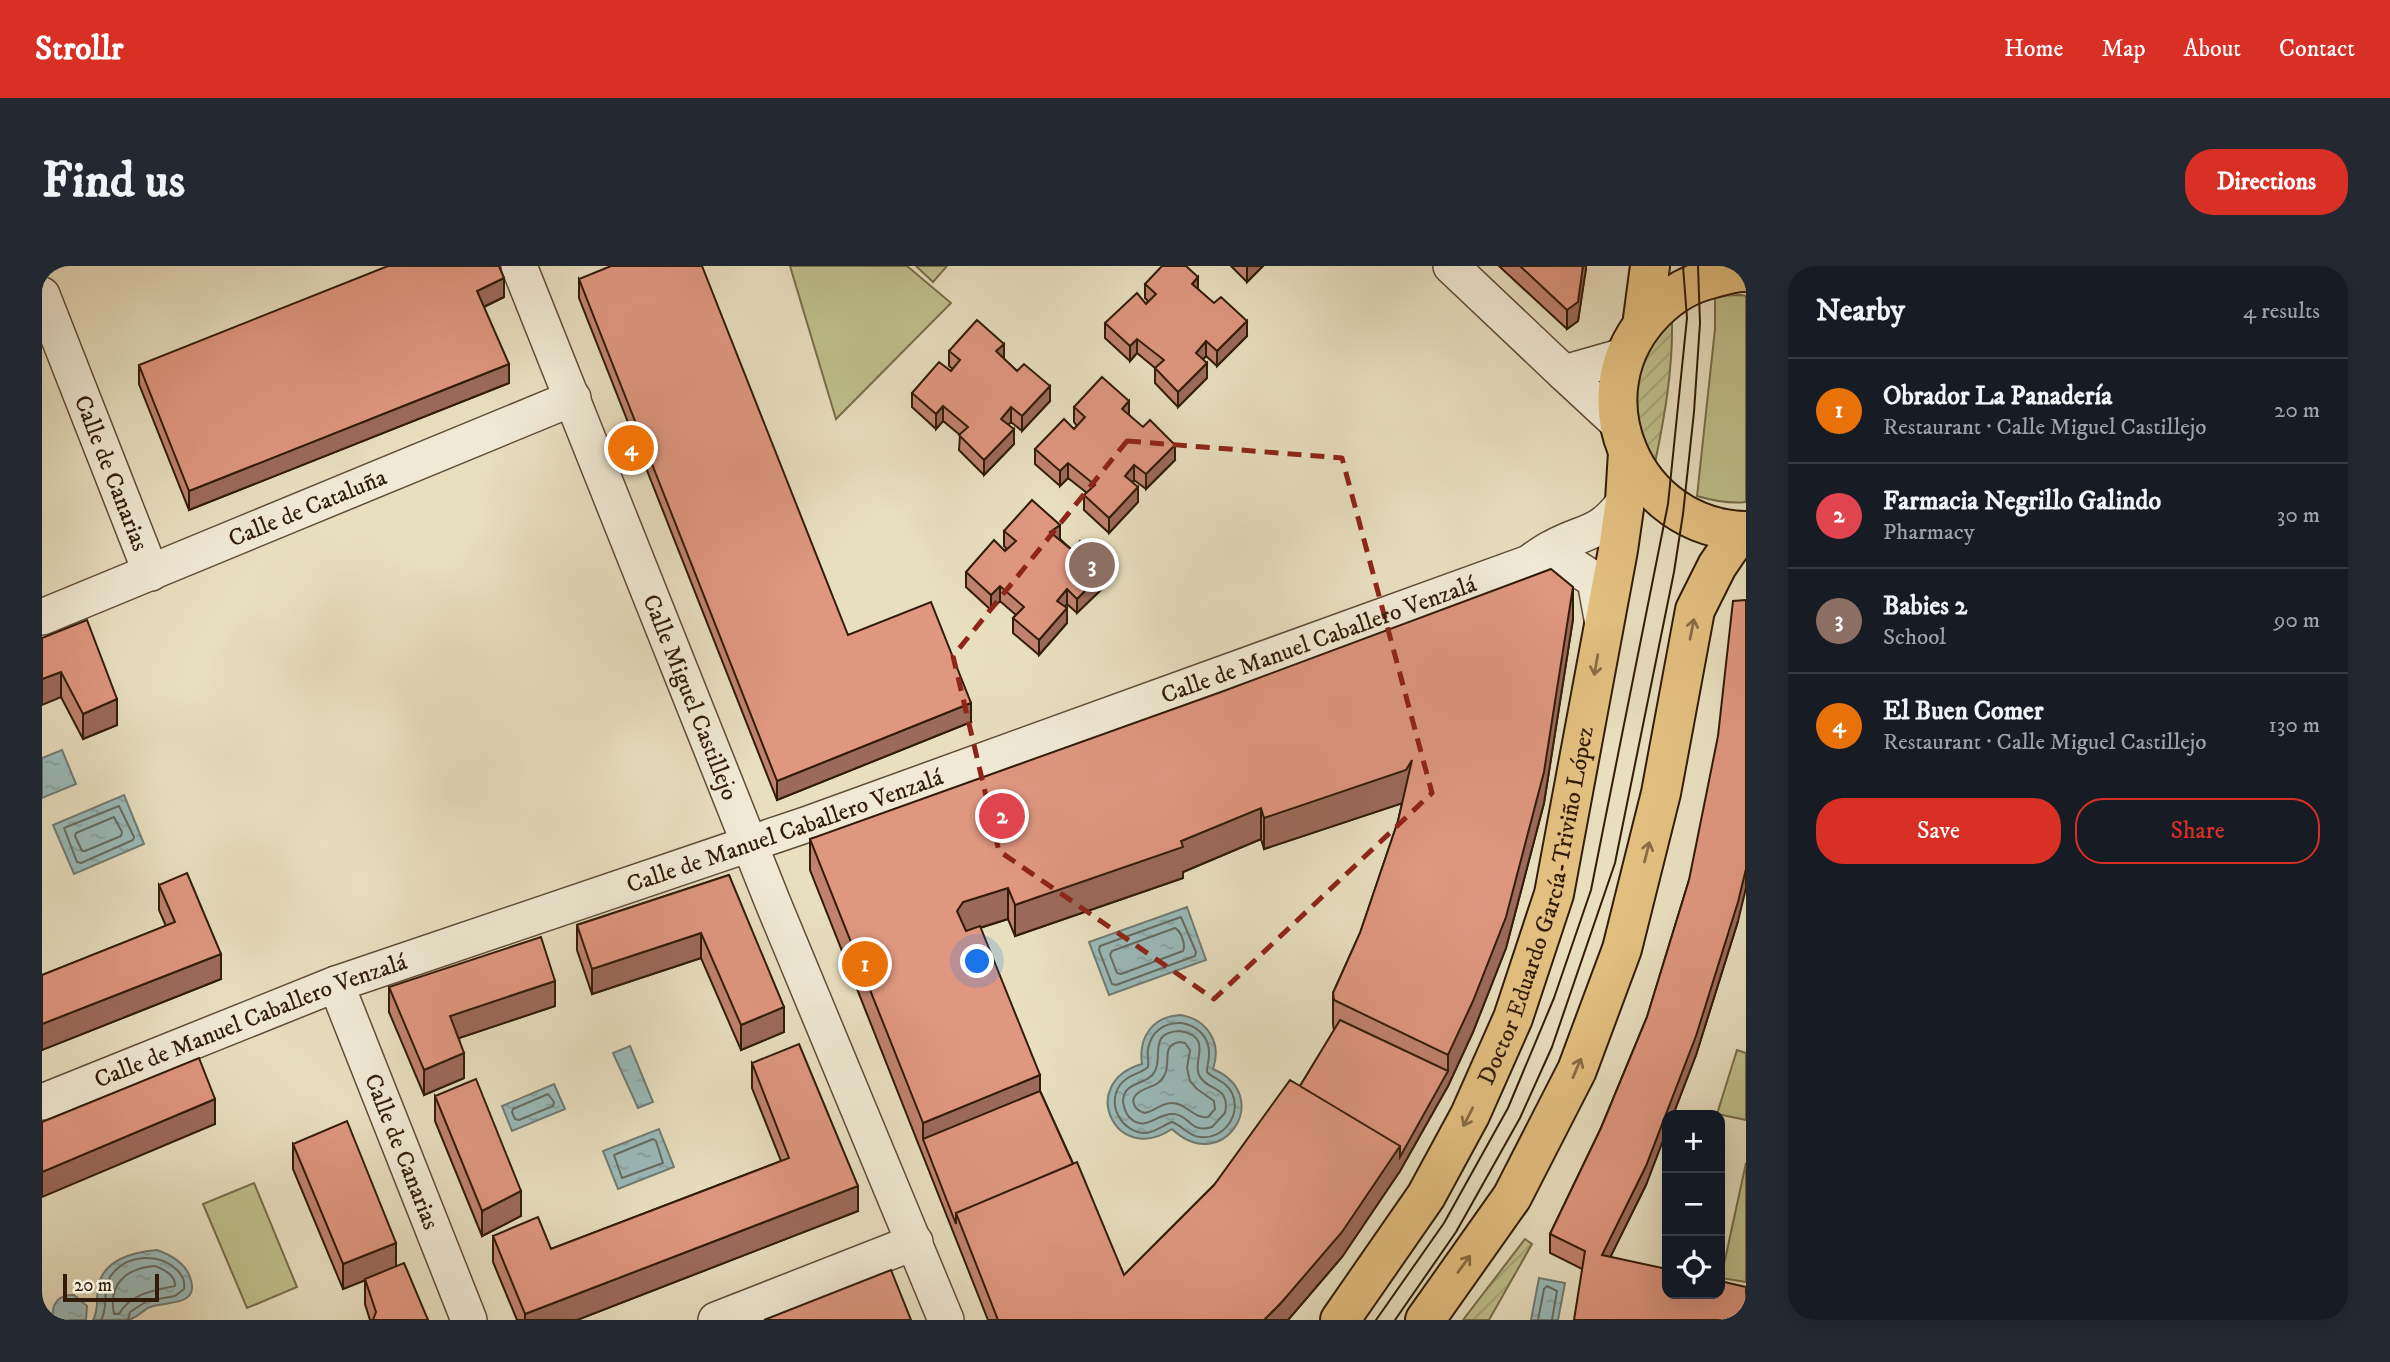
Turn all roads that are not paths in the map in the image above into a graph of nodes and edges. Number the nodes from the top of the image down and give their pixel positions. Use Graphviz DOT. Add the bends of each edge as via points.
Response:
graph roads {
  1 [pos="519,266"];
  2 [pos="1451,266"];
  3 [pos="1650,266"];
  4 [pos="1746,272"];
  5 [pos="42,295"];
  6 [pos="1634,340"];
  7 [pos="1564,373"];
  8 [pos="573,398"];
  9 [pos="1624,439"];
  10 [pos="1625,501"];
  11 [pos="1743,531"];
  12 [pos="1529,563"];
  13 [pos="150,573"];
  14 [pos="42,617"];
  15 [pos="1603,626"];
  16 [pos="750,843"];
  17 [pos="337,984"];
  18 [pos="42,1102"];
  19 [pos="915,1242"];
  20 [pos="468,1320"];
  21 [pos="716,1320"];
  22 [pos="946,1320"];
  23 [pos="1340,1320"];
  24 [pos="1425,1320"];
  1 -- 8 [label="street, Calle Miguel Castillejo"];
  2 -- 7 [label="street"];
  3 -- 6 [label="highway, Doctor Eduardo García-Triviño López"];
  4 -- 6 [label="highway" via="1685,288 1657,309"];
  5 -- 13 [label="street, Calle de Canarias"];
  6 -- 7 [label="street"];
  6 -- 9 [label="highway, Doctor Eduardo García-Triviño López" via="1619,387"];
  7 -- 9 [label="street"];
  8 -- 13 [label="street, Calle de Cataluña"];
  8 -- 16 [label="street, Calle Miguel Castillejo"];
  9 -- 10 [label="highway, Doctor Eduardo García-Triviño López"];
  9 -- 11 [label="highway" via="1648,486 1668,504 1706,525"];
  10 -- 12 [label="street, Calle de Manuel Caballero Venzalá" via="1612,518 1591,532 1553,547"];
  10 -- 15 [label="highway, Doctor Eduardo García-Triviño López"];
  24 -- 11 [label="highway, one-way" via="1512,1197 1577,1070 1622,948 1661,793 1695,610 1717,566"];
  12 -- 15 [label="street, Calle de Manuel Caballero Venzalá" via="1567,562 1593,579"];
  12 -- 16 [label="street, Calle de Manuel Caballero Venzalá"];
  13 -- 14 [label="street, Calle de Cataluña"];
  15 -- 23 [label="highway, Doctor Eduardo García-Triviño López, one-way" via="1554,894 1513,1018 1470,1115 1426,1196"];
  16 -- 17 [label="street, Calle de Manuel Caballero Venzalá"];
  16 -- 19 [label="street, Calle Miguel Castillejo"];
  17 -- 18 [label="street, Calle de Manuel Caballero Venzalá"];
  17 -- 20 [label="street, Calle de Canarias"];
  19 -- 21 [label="street"];
  19 -- 22 [label="street, Calle Miguel Castillejo"];
}
